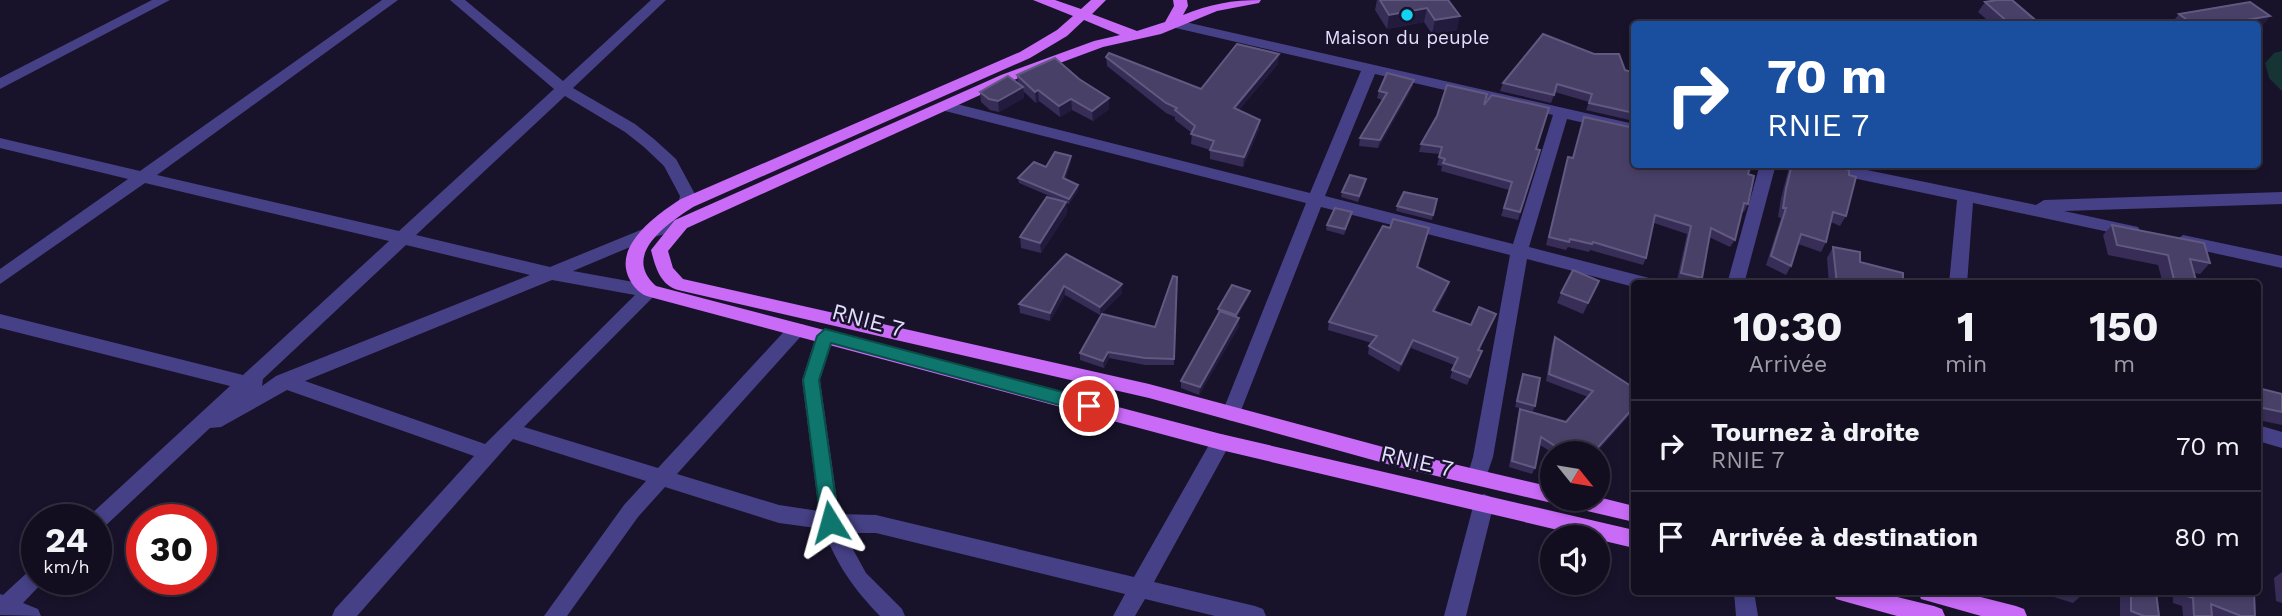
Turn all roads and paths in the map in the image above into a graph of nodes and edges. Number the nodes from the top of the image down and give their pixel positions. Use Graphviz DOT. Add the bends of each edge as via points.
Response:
graph roads {
  1 [pos="163,0"];
  2 [pos="391,0"];
  3 [pos="457,0"];
  4 [pos="659,0"];
  5 [pos="1040,0"];
  6 [pos="1099,0"];
  7 [pos="1180,0"];
  8 [pos="1254,0"];
  9 [pos="1084,14"];
  10 [pos="1172,23"];
  11 [pos="1132,34"];
  12 [pos="1369,69"];
  13 [pos="0,84"];
  14 [pos="564,89"];
  15 [pos="945,106"];
  16 [pos="1561,114"];
  17 [pos="1631,128"];
  18 [pos="0,143"];
  19 [pos="1767,168"];
  20 [pos="1829,168"];
  21 [pos="141,176"];
  22 [pos="1965,196"];
  23 [pos="2282,198"];
  24 [pos="1317,199"];
  25 [pos="687,203"];
  26 [pos="2017,207"];
  27 [pos="681,224"];
  28 [pos="649,233"];
  29 [pos="403,237"];
  30 [pos="1520,249"];
  31 [pos="2282,262"];
  32 [pos="550,273"];
  33 [pos="0,278"];
  34 [pos="1634,280"];
  35 [pos="1736,280"];
  36 [pos="1958,280"];
  37 [pos="650,291"];
  38 [pos="0,321"];
  39 [pos="797,329"];
  40 [pos="825,336"];
  41 [pos="287,381"];
  42 [pos="246,383"];
  43 [pos="1231,413"];
  44 [pos="509,430"];
  45 [pos="2261,434"];
  46 [pos="187,438"];
  47 [pos="2282,440"];
  48 [pos="1221,442"];
  49 [pos="488,453"];
  50 [pos="660,477"];
  51 [pos="1476,477"];
  52 [pos="1540,492"];
  53 [pos="1484,503"];
  54 [pos="112,507"];
  55 [pos="1610,508"];
  56 [pos="1631,513"];
  57 [pos="830,522"];
  58 [pos="1631,538"];
  59 [pos="1139,589"];
  60 [pos="21,590"];
  61 [pos="1744,595"];
  62 [pos="1854,595"];
  63 [pos="1968,597"];
  64 [pos="3,605"];
  65 [pos="30,616"];
  66 [pos="343,616"];
  67 [pos="555,616"];
  68 [pos="894,616"];
  69 [pos="1124,616"];
  70 [pos="1255,616"];
  71 [pos="1455,616"];
  72 [pos="1747,616"];
  73 [pos="1934,616"];
  74 [pos="2016,616"];
  1 -- 13 [label="street"];
  2 -- 21 [label="street"];
  3 -- 14 [label="street"];
  4 -- 14 [label="street"];
  5 -- 9 [label="main road"];
  6 -- 9 [label="main road"];
  7 -- 10 [label="main road"];
  8 -- 10 [label="main road, RNIE 7 / RNIE 7"];
  9 -- 11 [label="main road"];
  9 -- 25 [label="main road" via="1025,55"];
  10 -- 11 [label="main road, RNIE 7 / RNIE 7"];
  10 -- 12 [label="street"];
  11 -- 15 [label="main road, RNIE 7 / RNIE 7" via="1006,78"];
  12 -- 16 [label="street"];
  12 -- 24 [label="street"];
  14 -- 25 [label="street" via="649,143 670,163 688,196"];
  14 -- 29 [label="street"];
  15 -- 24 [label="street"];
  15 -- 27 [label="main road, RNIE 7 / RNIE 7"];
  16 -- 17 [label="street"];
  16 -- 30 [label="street"];
  18 -- 21 [label="street"];
  19 -- 35 [label="street"];
  20 -- 22 [label="street"];
  21 -- 29 [label="street"];
  21 -- 33 [label="street"];
  22 -- 26 [label="street"];
  22 -- 36 [label="street"];
  23 -- 26 [label="street"];
  24 -- 30 [label="street"];
  24 -- 43 [label="street"];
  25 -- 28 [label="main road"];
  25 -- 32 [label="street"];
  26 -- 31 [label="street"];
  27 -- 28 [label="street"];
  27 -- 43 [label="main road, RNIE 7 / RNIE 7" via="659,250 665,271 678,284"];
  28 -- 32 [label="street"];
  28 -- 37 [label="main road" via="634,260 636,278"];
  29 -- 32 [label="street"];
  29 -- 42 [label="street"];
  30 -- 34 [label="street"];
  30 -- 51 [label="street"];
  32 -- 37 [label="street"];
  32 -- 41 [label="street"];
  37 -- 39 [label="main road, RNIE 7 / RNIE 7"];
  37 -- 44 [label="street"];
  38 -- 42 [label="street"];
  39 -- 40 [label="main road, RNIE 7 / RNIE 7"];
  39 -- 50 [label="street"];
  40 -- 48 [label="main road, RNIE 7 / RNIE 7"];
  40 -- 57 [label="street" via="811,380"];
  41 -- 42 [label="street"];
  41 -- 46 [label="street"];
  41 -- 49 [label="street"];
  42 -- 46 [label="street"];
  43 -- 51 [label="main road, RNIE 7 / RNIE 7"];
  44 -- 49 [label="street"];
  44 -- 50 [label="street"];
  45 -- 47 [label="street"];
  46 -- 54 [label="street"];
  48 -- 53 [label="main road, RNIE 7 / RNIE 7"];
  48 -- 59 [label="street"];
  49 -- 66 [label="street"];
  50 -- 57 [label="street" via="779,514"];
  50 -- 67 [label="street"];
  51 -- 52 [label="main road, RNIE 7 / RNIE 7"];
  53 -- 58 [label="main road, RNIE 7 / RNIE 7"];
  53 -- 71 [label="street"];
  55 -- 56 [label="main road"];
  57 -- 59 [label="street" via="876,524"];
  57 -- 68 [label="street" via="859,580"];
  59 -- 69 [label="street"];
  59 -- 70 [label="street"];
  60 -- 64 [label="street"];
  61 -- 72 [label="street"];
  62 -- 73 [label="main road"];
  63 -- 74 [label="main road"];
  64 -- 65 [label="street"];
}
